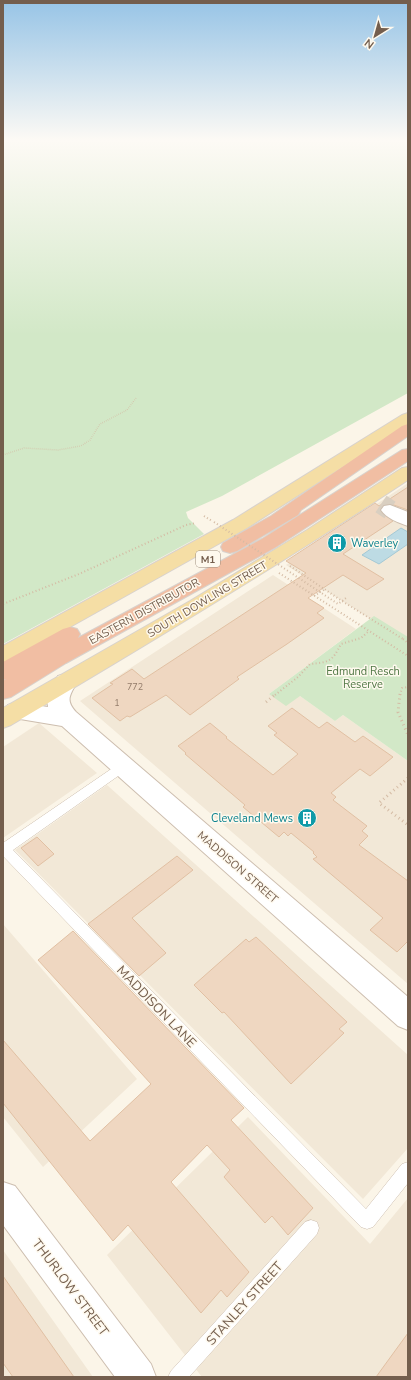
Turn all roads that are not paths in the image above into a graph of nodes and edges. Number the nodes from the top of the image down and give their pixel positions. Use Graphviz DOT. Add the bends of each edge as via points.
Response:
graph roads {
  1 [pos="408,418"];
  2 [pos="408,430"];
  3 [pos="408,440"];
  4 [pos="408,454"];
  5 [pos="408,472"];
  6 [pos="383,506"];
  7 [pos="408,520"];
  8 [pos="250,537"];
  9 [pos="3,655"];
  10 [pos="3,672"];
  11 [pos="66,682"];
  12 [pos="3,691"];
  13 [pos="9,715"];
  14 [pos="68,718"];
  15 [pos="124,766"];
  16 [pos="3,849"];
  17 [pos="408,1016"];
  18 [pos="408,1170"];
  19 [pos="3,1198"];
  20 [pos="311,1228"];
  21 [pos="138,1377"];
  22 [pos="177,1377"];
  1 -- 9 [label="main road" via="233,528"];
  2 -- 8 [label="highway"];
  3 -- 8 [label="highway, EASTERN DISTRIBUTOR / M1"];
  4 -- 12 [label="highway, EASTERN DISTRIBUTOR / M1" via="269,543 58,658"];
  5 -- 11 [label="main road, SOUTH DOWLING STREET" via="197,606"];
  6 -- 7 [label="street"];
  8 -- 10 [label="highway, EASTERN DISTRIBUTOR / M1"];
  11 -- 13 [label="main road, SOUTH DOWLING STREET"];
  11 -- 14 [label="street, MADDISON STREET" via="58,695 59,708"];
  13 -- 14 [label="street, MADDISON STREET" via="51,714"];
  14 -- 15 [label="street, MADDISON STREET"];
  15 -- 16 [label="lane, MADDISON LANE"];
  15 -- 17 [label="street, MADDISON STREET"];
  16 -- 18 [label="lane, MADDISON LANE" via="367,1221"];
  19 -- 21 [label="street, THURLOW STREET"];
  20 -- 22 [label="lane, STANLEY STREET"];
}
